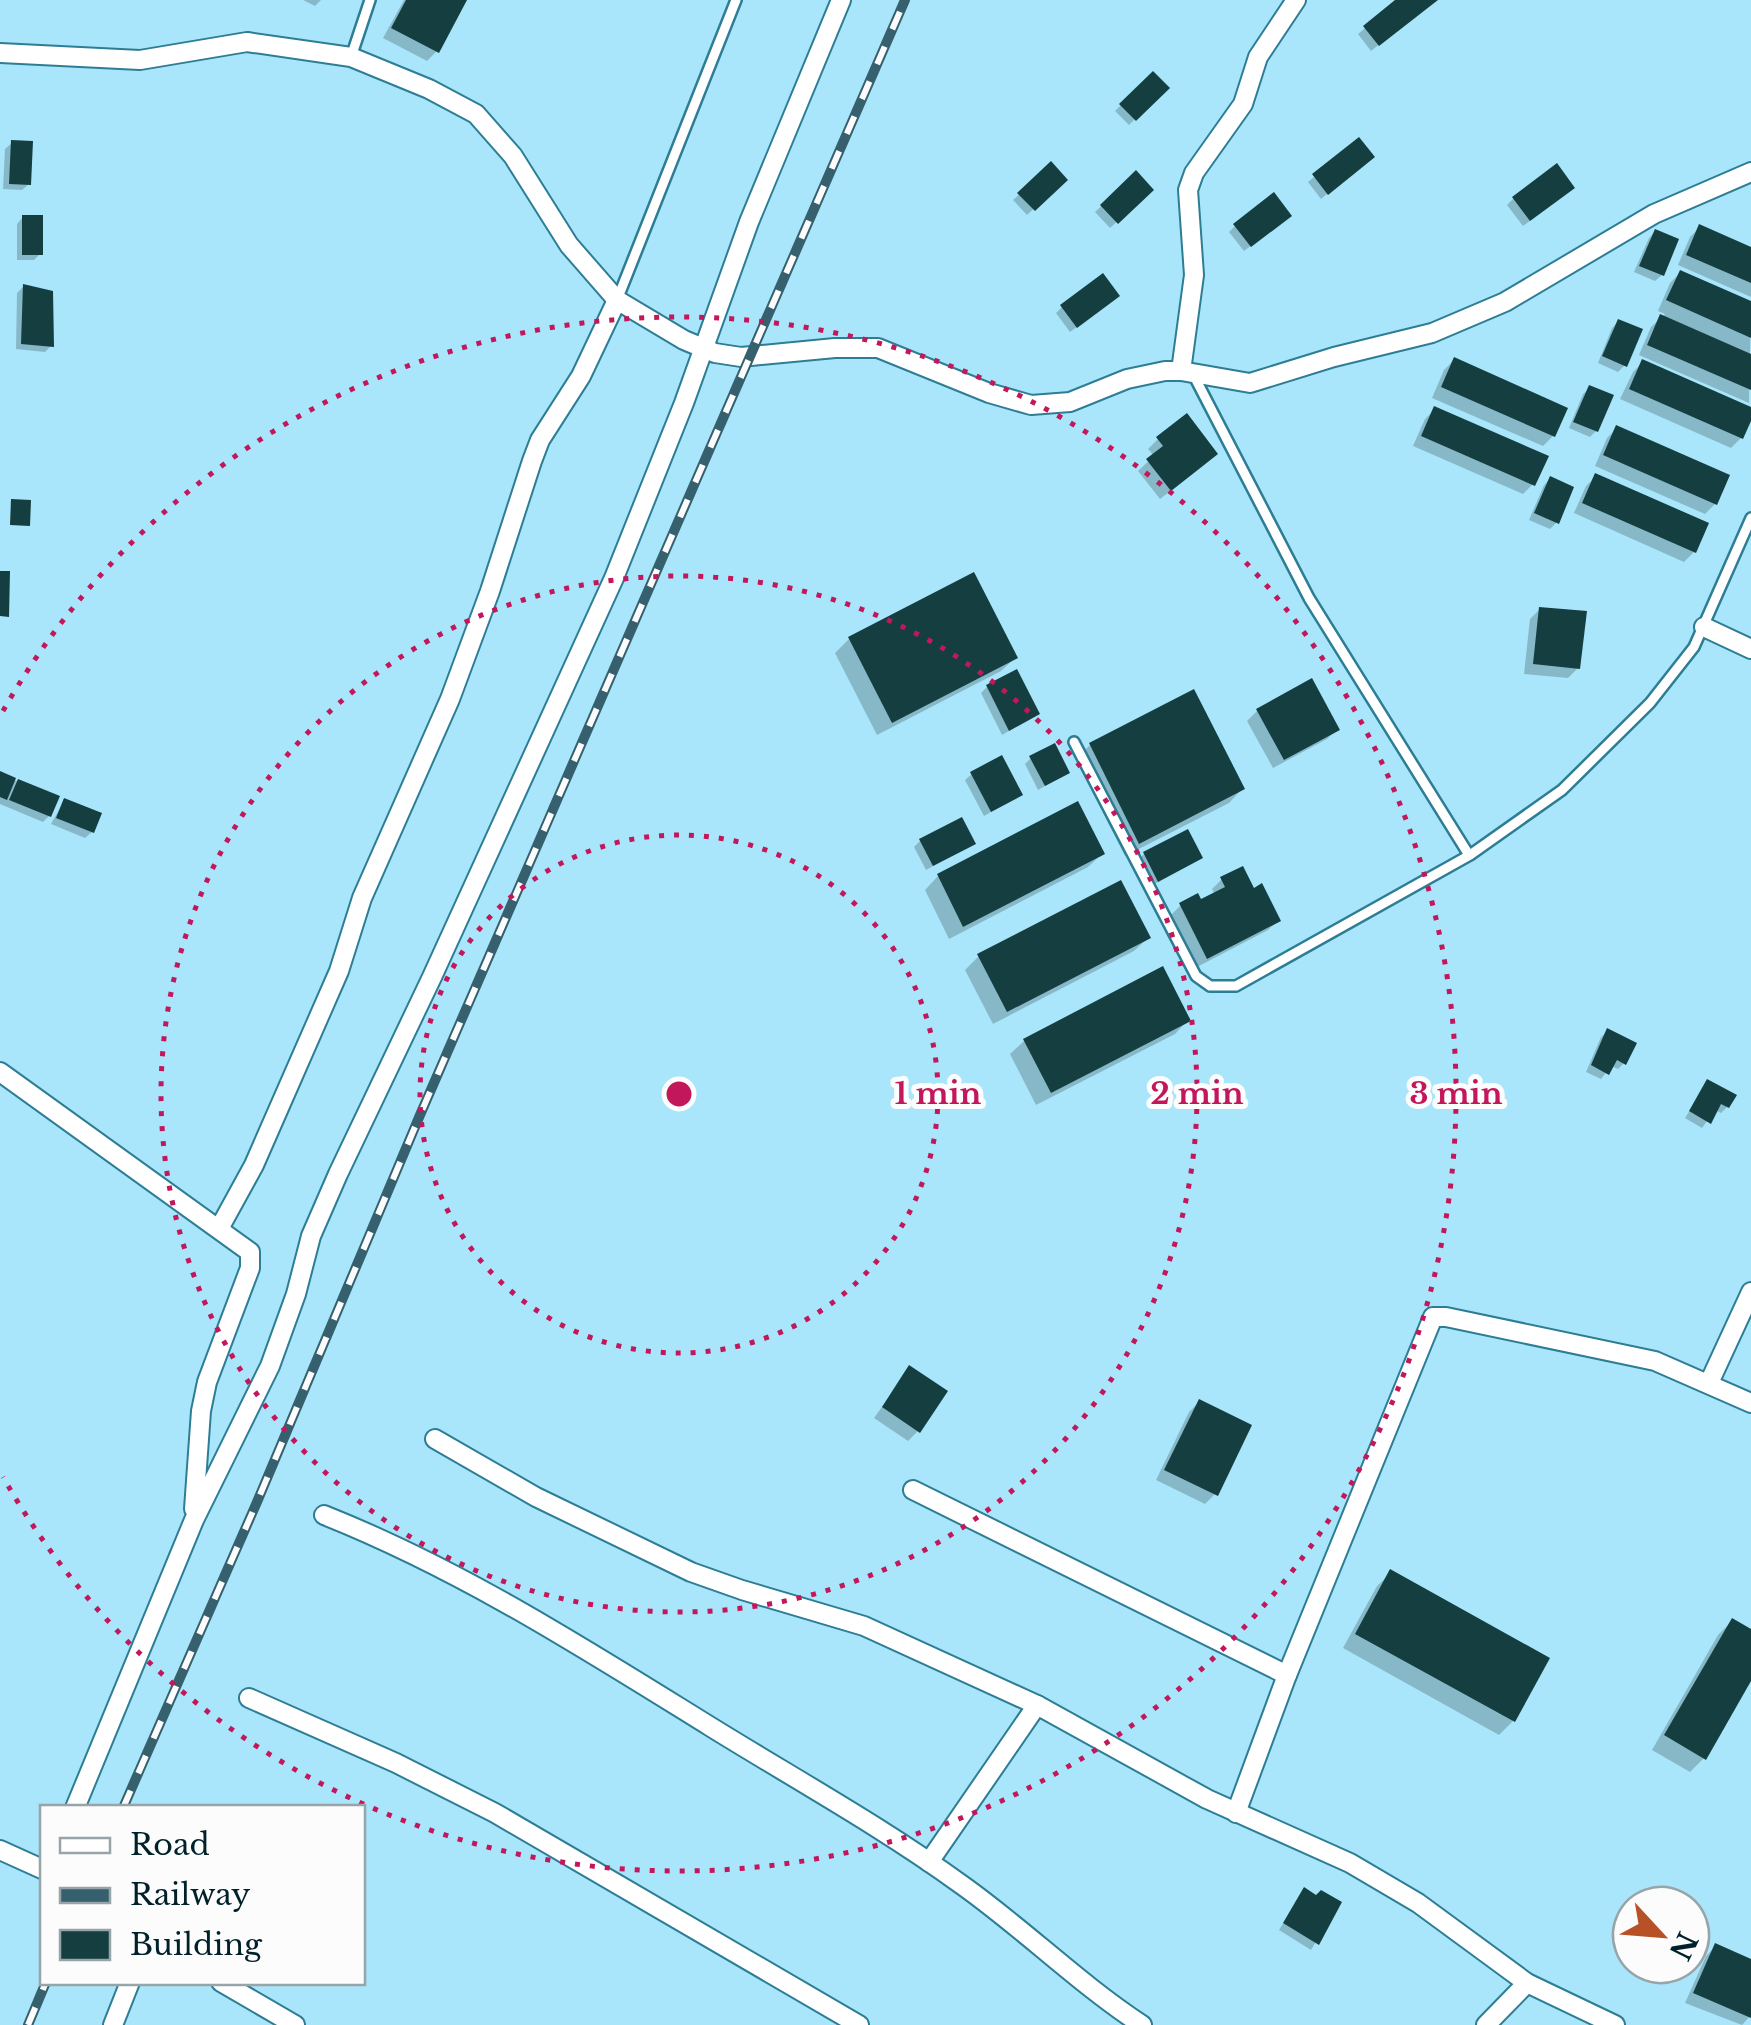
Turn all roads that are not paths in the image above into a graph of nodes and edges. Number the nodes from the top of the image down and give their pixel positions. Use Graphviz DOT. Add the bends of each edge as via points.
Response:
graph roads {
  1 [pos="370,0"];
  2 [pos="736,0"];
  3 [pos="841,0"];
  4 [pos="1296,0"];
  5 [pos="0,53"];
  6 [pos="351,58"];
  7 [pos="1751,172"];
  8 [pos="617,300"];
  9 [pos="702,348"];
  10 [pos="1187,372"];
  11 [pos="1751,518"];
  12 [pos="1704,627"];
  13 [pos="1751,649"];
  14 [pos="1074,742"];
  15 [pos="1468,855"];
  16 [pos="0,1072"];
  17 [pos="220,1227"];
  18 [pos="1751,1292"];
  19 [pos="1709,1383"];
  20 [pos="1751,1403"];
  21 [pos="436,1439"];
  22 [pos="913,1490"];
  23 [pos="324,1516"];
  24 [pos="194,1520"];
  25 [pos="1287,1675"];
  26 [pos="249,1698"];
  27 [pos="1037,1706"];
  28 [pos="75,1805"];
  29 [pos="1236,1813"];
  30 [pos="0,1850"];
  31 [pos="929,1862"];
  32 [pos="40,1868"];
  33 [pos="1527,1983"];
  34 [pos="129,1985"];
  35 [pos="226,1985"];
  36 [pos="113,2025"];
  37 [pos="295,2025"];
  38 [pos="860,2025"];
  39 [pos="1142,2025"];
  40 [pos="1486,2025"];
  41 [pos="1615,2025"];
  1 -- 6 [label="lane"];
  2 -- 8 [label="lane"];
  3 -- 9 [label="street"];
  4 -- 10 [label="street" via="1258,56 1243,104 1188,190 1194,276"];
  5 -- 6 [label="street" via="140,60 247,42"];
  6 -- 8 [label="street" via="466,107 491,127 569,245"];
  7 -- 10 [label="street" via="1654,214 1549,278 1448,328 1250,383"];
  8 -- 9 [label="street"];
  8 -- 17 [label="street" via="536,450 450,699 362,898 339,971"];
  9 -- 10 [label="street" via="741,357 878,348 1031,405 1070,402 1127,379"];
  9 -- 24 [label="street" via="608,591 338,1174 270,1366"];
  10 -- 15 [label="lane" via="1309,598"];
  11 -- 12 [label="lane"];
  12 -- 13 [label="street"];
  12 -- 15 [label="lane" via="1670,679 1614,742 1562,790"];
  14 -- 15 [label="lane" via="1196,976 1210,986 1236,986 1258,976"];
  16 -- 17 [label="street"];
  17 -- 24 [label="street" via="252,1259 207,1382"];
  18 -- 19 [label="street"];
  19 -- 20 [label="street"];
  19 -- 25 [label="street" via="1654,1361 1433,1316"];
  21 -- 27 [label="street" via="536,1497 692,1572 864,1626"];
  22 -- 25 [label="street"];
  23 -- 31 [label="street" via="463,1577"];
  24 -- 28 [label="street"];
  25 -- 29 [label="street"];
  26 -- 38 [label="street" via="495,1814"];
  27 -- 29 [label="street"];
  27 -- 31 [label="street"];
  29 -- 33 [label="street" via="1396,1889"];
  30 -- 32 [label="street"];
  31 -- 39 [label="street"];
  33 -- 40 [label="street"];
  33 -- 41 [label="street"];
  34 -- 36 [label="street"];
  35 -- 37 [label="street"];
}
